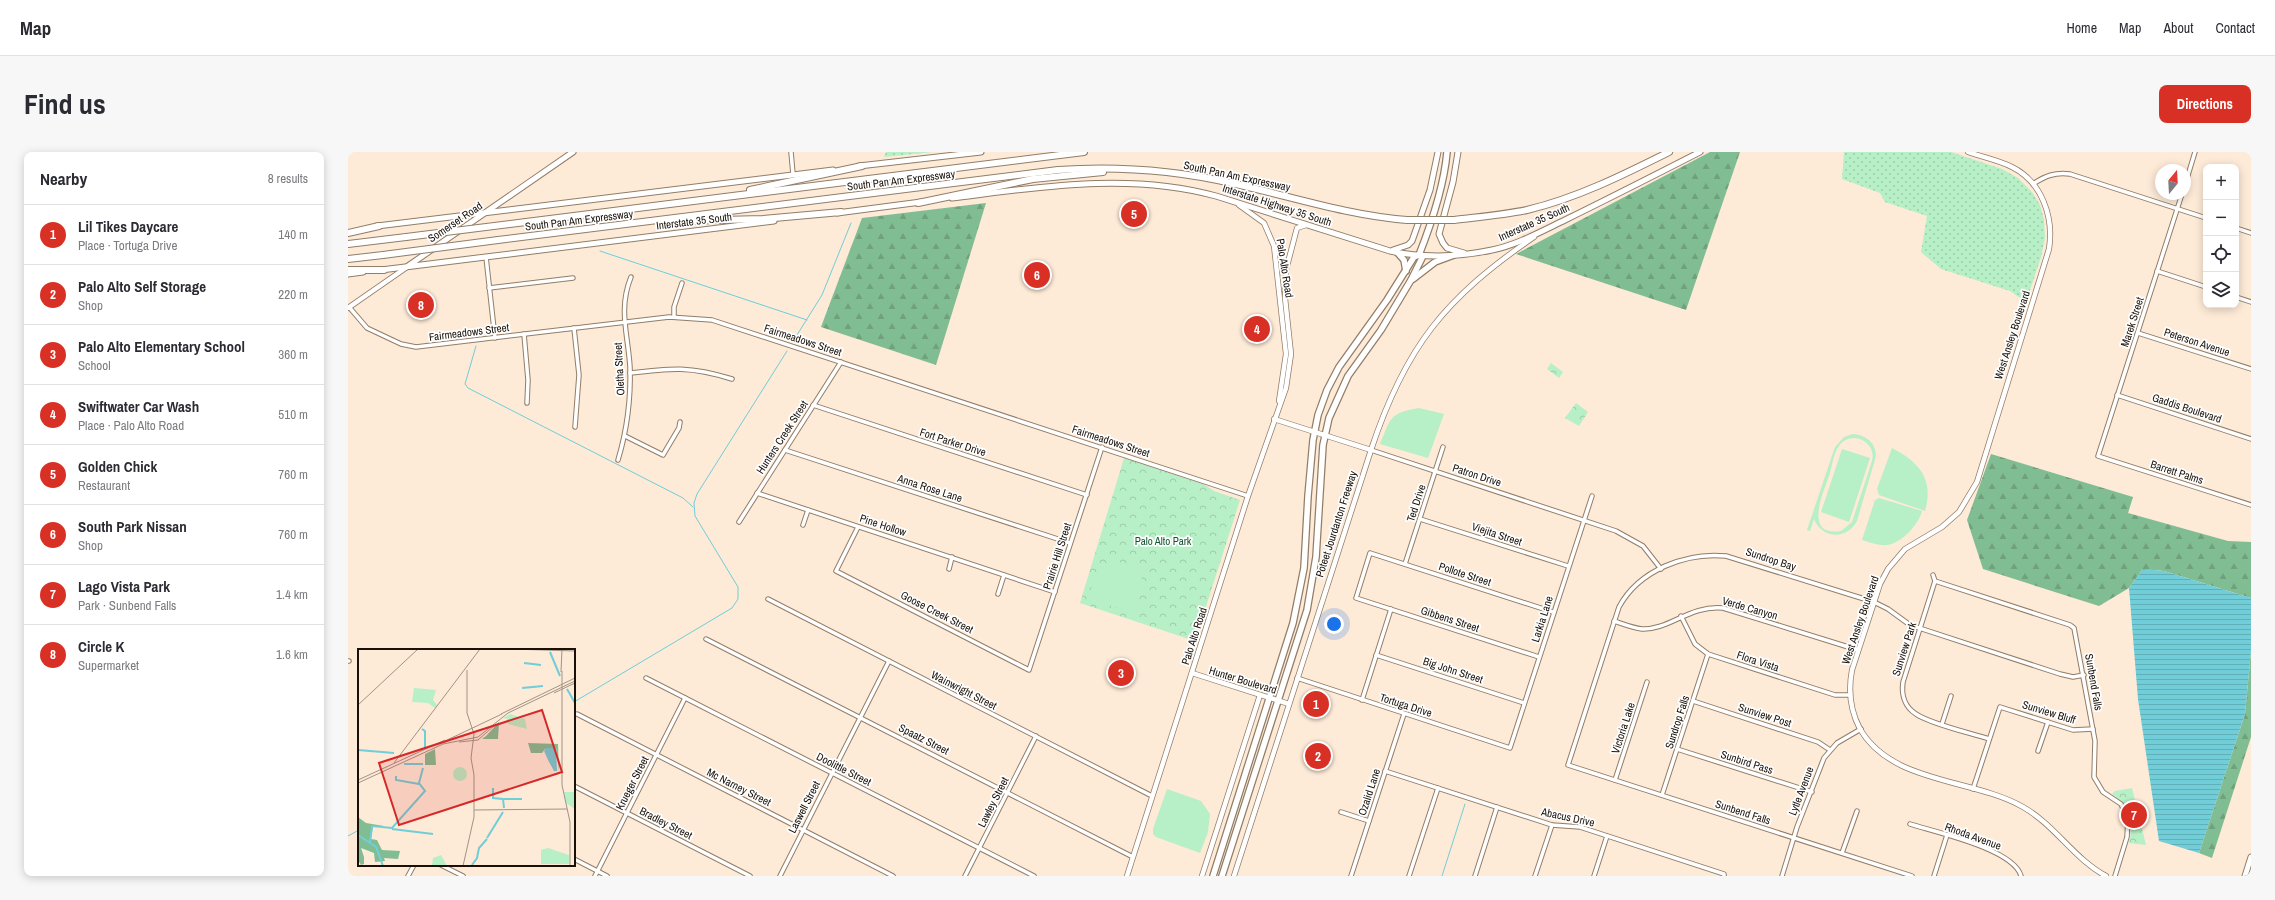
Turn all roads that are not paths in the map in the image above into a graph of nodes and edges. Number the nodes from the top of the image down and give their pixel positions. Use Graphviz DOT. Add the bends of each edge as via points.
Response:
graph roads {
  1 [pos="572,152"];
  2 [pos="791,152"];
  3 [pos="982,152"];
  4 [pos="1084,152"];
  5 [pos="1438,152"];
  6 [pos="1447,152"];
  7 [pos="1458,152"];
  8 [pos="1669,152"];
  9 [pos="1700,152"];
  10 [pos="1968,152"];
  11 [pos="2195,152"];
  12 [pos="2191,165"];
  13 [pos="862,166"];
  14 [pos="1147,170"];
  15 [pos="794,174"];
  16 [pos="2033,184"];
  17 [pos="1042,187"];
  18 [pos="696,200"];
  19 [pos="2180,200"];
  20 [pos="1234,202"];
  21 [pos="918,203"];
  22 [pos="2178,209"];
  23 [pos="840,212"];
  24 [pos="486,213"];
  25 [pos="2203,217"];
  26 [pos="649,221"];
  27 [pos="1306,225"];
  28 [pos="379,226"];
  29 [pos="2239,229"];
  30 [pos="348,230"];
  31 [pos="1542,231"];
  32 [pos="348,233"];
  33 [pos="2251,233"];
  34 [pos="1340,236"];
  35 [pos="348,244"];
  36 [pos="1390,251"];
  37 [pos="1397,252"];
  38 [pos="1467,254"];
  39 [pos="1419,255"];
  40 [pos="1454,255"];
  41 [pos="486,257"];
  42 [pos="348,259"];
  43 [pos="407,267"];
  44 [pos="348,270"];
  45 [pos="384,270"];
  46 [pos="1406,271"];
  47 [pos="2158,271"];
  48 [pos="348,274"];
  49 [pos="631,277"];
  50 [pos="573,278"];
  51 [pos="1411,280"];
  52 [pos="682,283"];
  53 [pos="2203,286"];
  54 [pos="489,288"];
  55 [pos="2239,298"];
  56 [pos="2251,302"];
  57 [pos="348,308"];
  58 [pos="674,317"];
  59 [pos="624,321"];
  60 [pos="574,328"];
  61 [pos="2138,333"];
  62 [pos="524,334"];
  63 [pos="494,338"];
  64 [pos="841,362"];
  65 [pos="2251,369"];
  66 [pos="630,373"];
  67 [pos="732,379"];
  68 [pos="2117,395"];
  69 [pos="1279,401"];
  70 [pos="527,403"];
  71 [pos="813,405"];
  72 [pos="1274,419"];
  73 [pos="680,422"];
  74 [pos="575,427"];
  75 [pos="1314,432"];
  76 [pos="1324,435"];
  77 [pos="625,436"];
  78 [pos="2251,439"];
  79 [pos="1102,447"];
  80 [pos="1443,447"];
  81 [pos="785,450"];
  82 [pos="1371,450"];
  83 [pos="2098,456"];
  84 [pos="618,460"];
  85 [pos="1435,471"];
  86 [pos="757,493"];
  87 [pos="1087,495"];
  88 [pos="1248,496"];
  89 [pos="1592,496"];
  90 [pos="2251,505"];
  91 [pos="808,510"];
  92 [pos="1420,519"];
  93 [pos="1584,520"];
  94 [pos="739,522"];
  95 [pos="803,525"];
  96 [pos="858,527"];
  97 [pos="1070,543"];
  98 [pos="952,558"];
  99 [pos="1405,564"];
  100 [pos="1568,566"];
  101 [pos="948,569"];
  102 [pos="1661,570"];
  103 [pos="1004,575"];
  104 [pos="1933,575"];
  105 [pos="1935,581"];
  106 [pos="1055,592"];
  107 [pos="998,594"];
  108 [pos="1356,598"];
  109 [pos="768,599"];
  110 [pos="1874,602"];
  111 [pos="1391,609"];
  112 [pos="1553,612"];
  113 [pos="1681,616"];
  114 [pos="1614,621"];
  115 [pos="1920,629"];
  116 [pos="706,638"];
  117 [pos="1858,650"];
  118 [pos="1708,654"];
  119 [pos="1376,655"];
  120 [pos="1539,657"];
  121 [pos="889,661"];
  122 [pos="1029,670"];
  123 [pos="1192,673"];
  124 [pos="2084,676"];
  125 [pos="646,678"];
  126 [pos="1297,678"];
  127 [pos="1647,682"];
  128 [pos="1260,695"];
  129 [pos="1850,695"];
  130 [pos="1951,696"];
  131 [pos="685,698"];
  132 [pos="1270,698"];
  133 [pos="1362,700"];
  134 [pos="1279,701"];
  135 [pos="1693,701"];
  136 [pos="1524,703"];
  137 [pos="1289,704"];
  138 [pos="576,714"];
  139 [pos="1404,714"];
  140 [pos="861,717"];
  141 [pos="2048,722"];
  142 [pos="1942,724"];
  143 [pos="2093,729"];
  144 [pos="1861,730"];
  145 [pos="1036,736"];
  146 [pos="1989,739"];
  147 [pos="1510,748"];
  148 [pos="1678,749"];
  149 [pos="1830,750"];
  150 [pos="2038,751"];
  151 [pos="656,755"];
  152 [pos="1568,765"];
  153 [pos="1385,771"];
  154 [pos="832,773"];
  155 [pos="1616,780"];
  156 [pos="575,787"];
  157 [pos="1438,788"];
  158 [pos="1973,789"];
  159 [pos="1812,792"];
  160 [pos="1008,793"];
  161 [pos="1152,796"];
  162 [pos="1662,796"];
  163 [pos="1498,807"];
  164 [pos="1858,811"];
  165 [pos="1341,812"];
  166 [pos="626,813"];
  167 [pos="1369,821"];
  168 [pos="1910,824"];
  169 [pos="1552,825"];
  170 [pos="803,830"];
  171 [pos="1607,836"];
  172 [pos="1947,836"];
  173 [pos="1793,838"];
  174 [pos="980,848"];
  175 [pos="1842,853"];
  176 [pos="1133,857"];
  177 [pos="2251,857"];
  178 [pos="575,860"];
  179 [pos="413,866"];
  180 [pos="443,866"];
  181 [pos="597,871"];
  182 [pos="1724,875"];
  183 [pos="408,876"];
  184 [pos="462,876"];
  185 [pos="595,876"];
  186 [pos="607,876"];
  187 [pos="750,876"];
  188 [pos="780,876"];
  189 [pos="893,876"];
  190 [pos="965,876"];
  191 [pos="1034,876"];
  192 [pos="1126,876"];
  193 [pos="1202,876"];
  194 [pos="1213,876"];
  195 [pos="1222,876"];
  196 [pos="1234,876"];
  197 [pos="1351,876"];
  198 [pos="1409,876"];
  199 [pos="1476,876"];
  200 [pos="1535,876"];
  201 [pos="1594,876"];
  202 [pos="1782,876"];
  203 [pos="1912,876"];
  204 [pos="1934,876"];
  205 [pos="2021,876"];
  206 [pos="2106,876"];
  207 [pos="2115,876"];
  208 [pos="2245,876"];
  1 -- 24 [label="main road, Somerset Road"];
  2 -- 15 [label="street"];
  3 -- 13 [label="main road"];
  4 -- 18 [label="highway, South Pan Am Expressway"];
  5 -- 36 [label="main road" via="1430,190 1412,240 1408,245"];
  6 -- 39 [label="main road, Poteet Jourdanton Freeway" via="1446,169"];
  7 -- 38 [label="main road" via="1439,234 1447,248"];
  8 -- 14 [label="highway, South Pan Am Expressway, bridge" via="1620,177 1527,210 1454,220 1406,220 1360,215 1204,177"];
  9 -- 31 [label="main road, Interstate 35 South"];
  10 -- 16 [label="street, West Ansley Boulevard" via="2012,167"];
  11 -- 12 [label="street"];
  13 -- 15 [label="main road"];
  13 -- 18 [label="highway"];
  14 -- 21 [label="highway" via="1032,179"];
  14 -- 26 [label="highway, South Pan Am Expressway" via="1058,170"];
  15 -- 24 [label="main road"];
  16 -- 22 [label="street" via="2046,176 2070,174"];
  16 -- 110 [label="street, West Ansley Boulevard" via="2050,217 2050,249 1977,482 1966,504 1952,519 1914,542 1898,556 1884,576"];
  17 -- 20 [label="main road, Interstate Highway 35 South" via="1134,183 1199,191"];
  17 -- 21 [label="main road, Interstate 35 South"];
  18 -- 35 [label="highway, South Pan Am Expressway, bridge"];
  19 -- 22 [label="street, Marek Street"];
  20 -- 27 [label="main road, Interstate Highway 35 South"];
  20 -- 69 [label="street, Palo Alto Road" via="1249,210 1264,223 1274,246 1286,354"];
  21 -- 23 [label="main road, Interstate 35 South"];
  22 -- 25 [label="street"];
  22 -- 47 [label="street, Marek Street"];
  23 -- 26 [label="highway" via="764,219"];
  23 -- 41 [label="main road, Interstate 35 South"];
  24 -- 28 [label="main road"];
  24 -- 43 [label="main road, Somerset Road"];
  26 -- 42 [label="highway, South Pan Am Expressway, bridge"];
  27 -- 34 [label="main road, Interstate Highway 35 South"];
  27 -- 69 [label="street, Palo Alto Road" via="1297,228 1286,266 1285,298 1291,354 1286,388"];
  28 -- 30 [label="main road"];
  28 -- 32 [label="highway"];
  29 -- 33 [label="street"];
  31 -- 38 [label="main road, Interstate 35 South" via="1493,250"];
  31 -- 82 [label="street, Poteet Jourdanton Freeway" via="1472,283 1439,318 1398,380"];
  34 -- 36 [label="main road, Interstate 35 South"];
  36 -- 37 [label="main road, Interstate 35 South"];
  37 -- 39 [label="main road, Interstate 35 South"];
  37 -- 46 [label="main road" via="1404,260"];
  38 -- 40 [label="main road, Interstate 35 South"];
  39 -- 40 [label="main road, Interstate 35 South"];
  39 -- 46 [label="main road, Poteet Jourdanton Freeway" via="1414,257"];
  39 -- 51 [label="main road, Poteet Jourdanton Freeway" via="1422,258"];
  40 -- 51 [label="main road" via="1435,262"];
  41 -- 43 [label="main road, Interstate 35 South"];
  41 -- 54 [label="street"];
  43 -- 45 [label="main road, Interstate 35 South"];
  43 -- 57 [label="street, Somerset Road"];
  44 -- 45 [label="highway"];
  45 -- 48 [label="main road, Interstate 35 South"];
  46 -- 75 [label="main road, Poteet Jourdanton Freeway" via="1339,367 1327,390"];
  47 -- 53 [label="street"];
  47 -- 61 [label="street, Marek Street"];
  49 -- 59 [label="street, Oletha Street" via="623,303"];
  50 -- 54 [label="street"];
  51 -- 76 [label="main road, Poteet Jourdanton Freeway" via="1381,330 1348,376 1337,397"];
  52 -- 58 [label="street" via="674,307"];
  54 -- 63 [label="street"];
  55 -- 56 [label="street"];
  57 -- 63 [label="street, Fairmeadows Street" via="363,325 406,346"];
  58 -- 59 [label="street, Fairmeadows Street"];
  58 -- 64 [label="street, Fairmeadows Street" via="724,323"];
  59 -- 60 [label="street, Fairmeadows Street"];
  59 -- 66 [label="street, Oletha Street"];
  60 -- 62 [label="street, Fairmeadows Street"];
  60 -- 74 [label="street" via="579,375"];
  61 -- 65 [label="street, Peterson Avenue"];
  61 -- 68 [label="street, Marek Street"];
  62 -- 63 [label="street, Fairmeadows Street"];
  62 -- 70 [label="street"];
  64 -- 71 [label="street, Hunters Creek Street"];
  64 -- 79 [label="street, Fairmeadows Street"];
  66 -- 67 [label="street" via="686,368"];
  66 -- 77 [label="street, Oletha Street" via="630,401"];
  68 -- 78 [label="street, Gaddis Boulevard"];
  68 -- 83 [label="street, Marek Street"];
  69 -- 72 [label="street, Palo Alto Road"];
  71 -- 81 [label="street, Hunters Creek Street"];
  71 -- 87 [label="street, Fort Parker Drive"];
  72 -- 75 [label="street, Patron Drive"];
  72 -- 88 [label="street, Palo Alto Road"];
  73 -- 77 [label="street" via="664,455"];
  75 -- 76 [label="street, Patron Drive"];
  75 -- 132 [label="main road, Poteet Jourdanton Freeway" via="1301,586 1293,624"];
  76 -- 82 [label="street, Patron Drive"];
  76 -- 134 [label="main road, Poteet Jourdanton Freeway" via="1312,588"];
  77 -- 84 [label="street, Oletha Street"];
  79 -- 87 [label="street, Prairie Hill Street"];
  79 -- 88 [label="street, Fairmeadows Street"];
  80 -- 85 [label="street, Ted Drive"];
  81 -- 86 [label="street, Hunters Creek Street"];
  81 -- 97 [label="street, Anna Rose Lane"];
  82 -- 85 [label="street, Patron Drive"];
  82 -- 126 [label="street, Poteet Jourdanton Freeway"];
  83 -- 90 [label="street, Barrett Palms"];
  85 -- 92 [label="street, Ted Drive"];
  85 -- 93 [label="street, Patron Drive"];
  86 -- 91 [label="street, Pine Hollow"];
  86 -- 94 [label="street, Hunters Creek Street"];
  87 -- 97 [label="street, Prairie Hill Street"];
  88 -- 123 [label="street, Palo Alto Road"];
  89 -- 93 [label="street, Larkia Lane"];
  91 -- 95 [label="street"];
  91 -- 96 [label="street, Pine Hollow"];
  92 -- 99 [label="street, Ted Drive"];
  92 -- 100 [label="street, Viejita Street"];
  93 -- 100 [label="street, Larkia Lane"];
  93 -- 102 [label="street, Patron Drive" via="1635,540 1650,554"];
  96 -- 98 [label="street, Pine Hollow"];
  96 -- 122 [label="street, Goose Creek Street" via="836,571"];
  97 -- 106 [label="street, Prairie Hill Street"];
  98 -- 101 [label="street"];
  98 -- 103 [label="street, Pine Hollow"];
  99 -- 108 [label="street, Pollote Street" via="1370,553"];
  99 -- 112 [label="street, Pollote Street"];
  100 -- 112 [label="street, Larkia Lane"];
  102 -- 110 [label="street, Sundrop Bay" via="1691,558 1706,555 1726,556"];
  102 -- 114 [label="street, Sundrop Bay" via="1643,578 1630,590"];
  103 -- 106 [label="street, Pine Hollow"];
  103 -- 107 [label="street"];
  104 -- 105 [label="street"];
  105 -- 115 [label="street, Sunview Park"];
  105 -- 124 [label="street, Sunbend Falls" via="2070,625 2076,632"];
  106 -- 122 [label="street, Prairie Hill Street"];
  108 -- 111 [label="street, Gibbens Street"];
  109 -- 121 [label="street, Wainwright Street"];
  110 -- 115 [label="street, Sundrop Bay"];
  110 -- 117 [label="street, West Ansley Boulevard"];
  111 -- 119 [label="street"];
  111 -- 120 [label="street, Gibbens Street"];
  112 -- 120 [label="street, Larkia Lane"];
  113 -- 114 [label="street, Verde Canyon" via="1647,628"];
  113 -- 117 [label="street, Verde Canyon" via="1702,608 1723,608"];
  113 -- 118 [label="street, Flora Vista" via="1694,644"];
  114 -- 152 [label="street, Sundrop Bay"];
  115 -- 124 [label="street, Sundrop Bay" via="2066,676"];
  115 -- 142 [label="street, Sunview Park" via="1902,692 1907,705 1915,714"];
  116 -- 140 [label="street, Spaatz Street"];
  117 -- 129 [label="street, West Ansley Boulevard" via="1850,682"];
  118 -- 129 [label="street, Flora Vista" via="1835,695"];
  118 -- 135 [label="street, Sundrop Falls"];
  119 -- 133 [label="street"];
  119 -- 136 [label="street, Big John Street"];
  120 -- 136 [label="street, Larkia Lane"];
  121 -- 140 [label="street, Laswell Street"];
  121 -- 145 [label="street, Wainwright Street"];
  123 -- 128 [label="street, Hunter Boulevard"];
  123 -- 161 [label="street, Palo Alto Road"];
  124 -- 143 [label="street, Sunbend Falls"];
  125 -- 131 [label="street, Doolittle Street"];
  126 -- 133 [label="street, Tortuga Drive"];
  126 -- 137 [label="street, Poteet Jourdanton Freeway"];
  127 -- 155 [label="street, Victoria Lake"];
  128 -- 132 [label="street, Hunter Boulevard"];
  128 -- 193 [label="street"];
  129 -- 144 [label="street, West Ansley Boulevard"];
  130 -- 142 [label="street"];
  131 -- 151 [label="street, Krueger Street"];
  131 -- 154 [label="street, Doolittle Street"];
  132 -- 134 [label="street, Hunter Boulevard"];
  132 -- 194 [label="main road, Poteet Jourdanton Freeway"];
  133 -- 139 [label="street, Tortuga Drive"];
  134 -- 137 [label="street, Hunter Boulevard"];
  134 -- 195 [label="main road, Poteet Jourdanton Freeway"];
  135 -- 148 [label="street, Sundrop Falls"];
  135 -- 149 [label="street, Sunview Post" via="1818,742"];
  136 -- 147 [label="street, Larkia Lane"];
  137 -- 196 [label="street, Poteet Jourdanton Freeway"];
  138 -- 151 [label="street, Mc Narney Street"];
  139 -- 147 [label="street, Tortuga Drive"];
  139 -- 153 [label="street, Ozalid Lane"];
  140 -- 154 [label="street, Laswell Street"];
  140 -- 160 [label="street, Spaatz Street"];
  141 -- 143 [label="street, Sunview Bluff" via="2073,730"];
  141 -- 146 [label="street, Sunview Bluff" via="2000,707"];
  141 -- 150 [label="street"];
  142 -- 146 [label="street, Sunview Park"];
  143 -- 207 [label="street, Sunbend Falls" via="2094,777 2103,792 2120,804 2128,819 2127,837"];
  144 -- 149 [label="street, Lytle Avenue"];
  144 -- 158 [label="street, West Ansley Boulevard" via="1876,750 1898,764"];
  145 -- 160 [label="street, Lawley Street"];
  145 -- 161 [label="street, Wainwright Street"];
  146 -- 158 [label="street"];
  148 -- 159 [label="street, Sunbird Pass"];
  148 -- 162 [label="street, Sundrop Falls"];
  149 -- 159 [label="street, Lytle Avenue" via="1819,769"];
  151 -- 166 [label="street, Krueger Street"];
  151 -- 170 [label="street, Mc Narney Street"];
  152 -- 155 [label="street, Sunbend Falls"];
  153 -- 157 [label="street, Abacus Drive"];
  153 -- 167 [label="street, Ozalid Lane"];
  154 -- 170 [label="street, Laswell Street"];
  154 -- 174 [label="street, Doolittle Street"];
  155 -- 162 [label="street, Sunbend Falls"];
  156 -- 166 [label="street, Bradley Street"];
  157 -- 163 [label="street, Abacus Drive"];
  157 -- 198 [label="street"];
  158 -- 206 [label="street, West Ansley Boulevard" via="2012,801 2031,812 2053,829 2087,864"];
  159 -- 173 [label="street, Lytle Avenue"];
  160 -- 174 [label="street, Lawley Street"];
  160 -- 176 [label="street, Spaatz Street"];
  161 -- 176 [label="street, Palo Alto Road"];
  162 -- 173 [label="street, Sunbend Falls"];
  163 -- 169 [label="street, Abacus Drive"];
  163 -- 199 [label="street"];
  164 -- 175 [label="street"];
  165 -- 167 [label="street"];
  166 -- 181 [label="street, Krueger Street"];
  166 -- 187 [label="street, Bradley Street"];
  167 -- 197 [label="street, Ozalid Lane"];
  168 -- 172 [label="street, Rhoda Avenue"];
  169 -- 171 [label="street, Abacus Drive" via="1574,825"];
  169 -- 200 [label="street"];
  170 -- 188 [label="street, Laswell Street"];
  170 -- 189 [label="street, Mc Narney Street"];
  171 -- 182 [label="street, Abacus Drive"];
  171 -- 201 [label="street"];
  172 -- 204 [label="street"];
  172 -- 205 [label="street, Rhoda Avenue" via="2003,856 2013,864"];
  173 -- 175 [label="street, Sunbend Falls"];
  173 -- 202 [label="street, Lytle Avenue"];
  174 -- 190 [label="street, Lawley Street"];
  174 -- 191 [label="street, Doolittle Street"];
  175 -- 203 [label="street, Sunbend Falls"];
  176 -- 192 [label="street, Palo Alto Road"];
  177 -- 208 [label="main road"];
  178 -- 181 [label="street"];
  179 -- 183 [label="street"];
  180 -- 184 [label="street"];
  181 -- 185 [label="street, Krueger Street"];
  181 -- 186 [label="street"];
}
